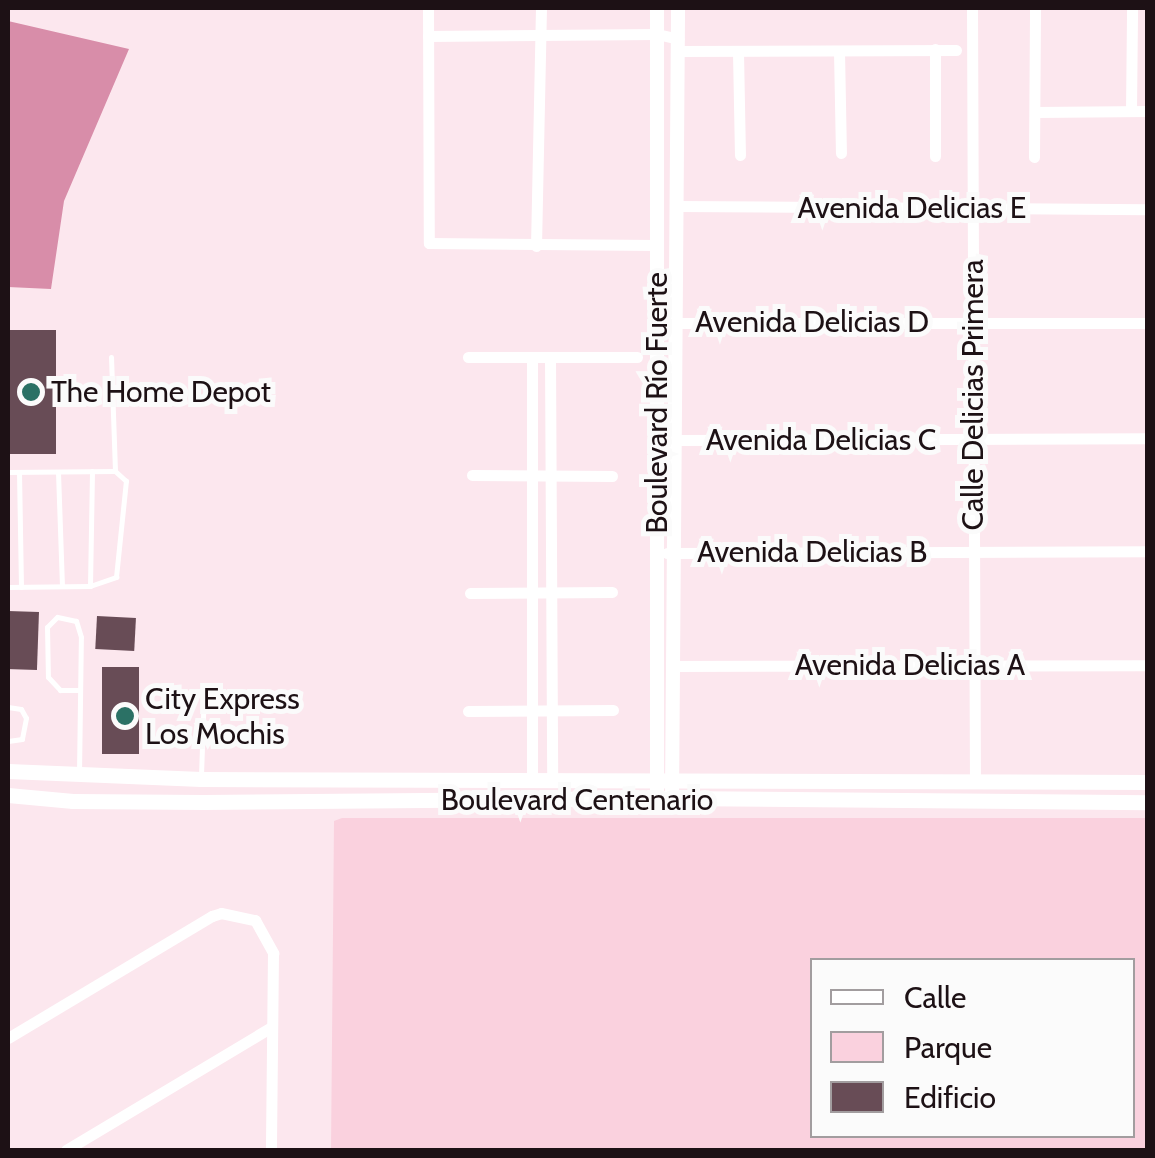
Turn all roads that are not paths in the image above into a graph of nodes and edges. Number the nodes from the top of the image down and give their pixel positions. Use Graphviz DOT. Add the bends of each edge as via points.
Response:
graph roads {
  1 [pos="428,8"];
  2 [pos="541,8"];
  3 [pos="657,8"];
  4 [pos="678,8"];
  5 [pos="972,8"];
  6 [pos="1035,8"];
  7 [pos="1132,8"];
  8 [pos="657,34"];
  9 [pos="541,35"];
  10 [pos="428,36"];
  11 [pos="678,45"];
  12 [pos="935,50"];
  13 [pos="956,50"];
  14 [pos="839,51"];
  15 [pos="738,52"];
  16 [pos="1132,111"];
  17 [pos="1148,111"];
  18 [pos="1036,112"];
  19 [pos="841,154"];
  20 [pos="740,155"];
  21 [pos="935,156"];
  22 [pos="1034,157"];
  23 [pos="677,206"];
  24 [pos="972,209"];
  25 [pos="1148,209"];
  26 [pos="657,245"];
  27 [pos="536,246"];
  28 [pos="676,322"];
  29 [pos="973,322"];
  30 [pos="657,323"];
  31 [pos="1148,323"];
  32 [pos="637,356"];
  33 [pos="111,357"];
  34 [pos="532,357"];
  35 [pos="550,357"];
  36 [pos="468,358"];
  37 [pos="1148,438"];
  38 [pos="675,440"];
  39 [pos="974,440"];
  40 [pos="8,472"];
  41 [pos="19,472"];
  42 [pos="58,472"];
  43 [pos="92,472"];
  44 [pos="115,472"];
  45 [pos="532,475"];
  46 [pos="472,476"];
  47 [pos="550,476"];
  48 [pos="612,476"];
  49 [pos="974,552"];
  50 [pos="1148,552"];
  51 [pos="657,553"];
  52 [pos="674,553"];
  53 [pos="62,586"];
  54 [pos="90,586"];
  55 [pos="8,587"];
  56 [pos="20,587"];
  57 [pos="470,592"];
  58 [pos="532,592"];
  59 [pos="551,592"];
  60 [pos="612,592"];
  61 [pos="974,664"];
  62 [pos="1148,665"];
  63 [pos="674,666"];
  64 [pos="204,688"];
  65 [pos="80,690"];
  66 [pos="8,707"];
  67 [pos="552,710"];
  68 [pos="612,710"];
  69 [pos="468,711"];
  70 [pos="532,711"];
  71 [pos="8,742"];
  72 [pos="8,771"];
  73 [pos="79,777"];
  74 [pos="205,779"];
  75 [pos="532,781"];
  76 [pos="552,781"];
  77 [pos="975,782"];
  78 [pos="1148,782"];
  79 [pos="665,790"];
  80 [pos="8,795"];
  81 [pos="204,802"];
  82 [pos="1148,802"];
  83 [pos="270,1028"];
  84 [pos="8,1038"];
  85 [pos="66,1150"];
  86 [pos="271,1150"];
  1 -- 10 [label="street"];
  2 -- 9 [label="street"];
  3 -- 8 [label="street, Boulevard Río Fuerte"];
  4 -- 11 [label="street, Boulevard Río Fuerte"];
  5 -- 24 [label="street, Calle Delicias Primera"];
  6 -- 18 [label="street"];
  7 -- 16 [label="street"];
  8 -- 9 [label="street"];
  8 -- 11 [label="street"];
  8 -- 26 [label="street, Boulevard Río Fuerte"];
  9 -- 10 [label="street"];
  9 -- 27 [label="street"];
  10 -- 27 [label="street" via="428,242"];
  11 -- 15 [label="street"];
  11 -- 23 [label="street, Boulevard Río Fuerte"];
  12 -- 13 [label="street"];
  12 -- 14 [label="street"];
  12 -- 21 [label="street"];
  14 -- 15 [label="street"];
  14 -- 19 [label="street"];
  15 -- 20 [label="street"];
  16 -- 17 [label="street"];
  16 -- 18 [label="street"];
  18 -- 22 [label="street"];
  23 -- 24 [label="street, Avenida Delicias E"];
  23 -- 28 [label="street, Boulevard Río Fuerte"];
  24 -- 25 [label="street, Avenida Delicias E"];
  24 -- 29 [label="street, Calle Delicias Primera"];
  26 -- 27 [label="street"];
  26 -- 30 [label="street, Boulevard Río Fuerte"];
  28 -- 29 [label="street, Avenida Delicias D"];
  28 -- 30 [label="street, Avenida Delicias D"];
  28 -- 38 [label="street, Boulevard Río Fuerte"];
  29 -- 31 [label="street, Avenida Delicias D"];
  29 -- 39 [label="street, Calle Delicias Primera"];
  30 -- 51 [label="street, Boulevard Río Fuerte"];
  32 -- 35 [label="street"];
  33 -- 44 [label="lane"];
  34 -- 35 [label="street"];
  34 -- 36 [label="street"];
  34 -- 45 [label="street"];
  35 -- 47 [label="street"];
  37 -- 39 [label="street, Avenida Delicias C"];
  38 -- 39 [label="street, Avenida Delicias C"];
  38 -- 52 [label="street, Boulevard Río Fuerte"];
  39 -- 49 [label="street, Calle Delicias Primera"];
  40 -- 41 [label="lane"];
  41 -- 42 [label="lane"];
  41 -- 56 [label="lane"];
  42 -- 43 [label="lane"];
  42 -- 53 [label="lane"];
  43 -- 44 [label="lane"];
  43 -- 54 [label="lane"];
  44 -- 54 [label="lane" via="126,480 121,566 112,580"];
  45 -- 46 [label="street"];
  45 -- 47 [label="street"];
  45 -- 58 [label="street"];
  47 -- 48 [label="street"];
  47 -- 59 [label="street"];
  49 -- 50 [label="street, Avenida Delicias B"];
  49 -- 52 [label="street, Avenida Delicias B"];
  49 -- 61 [label="street, Calle Delicias Primera"];
  51 -- 52 [label="street, Avenida Delicias B"];
  51 -- 79 [label="street, Boulevard Río Fuerte"];
  52 -- 63 [label="street, Boulevard Río Fuerte"];
  53 -- 54 [label="lane"];
  53 -- 56 [label="lane"];
  55 -- 56 [label="lane"];
  57 -- 58 [label="street"];
  58 -- 59 [label="street"];
  58 -- 70 [label="street"];
  59 -- 60 [label="street"];
  59 -- 67 [label="street"];
  61 -- 62 [label="street, Avenida Delicias A"];
  61 -- 63 [label="street, Avenida Delicias A"];
  61 -- 77 [label="street, Calle Delicias Primera"];
  63 -- 79 [label="street, Boulevard Río Fuerte"];
  64 -- 74 [label="lane"];
  65 -- 65 [label="lane" via="60,690 48,677 47,627 57,617 79,627"];
  65 -- 73 [label="lane"];
  66 -- 71 [label="lane" via="21,709 26,718 22,739"];
  67 -- 68 [label="street"];
  67 -- 70 [label="street"];
  67 -- 76 [label="street"];
  69 -- 70 [label="street"];
  70 -- 75 [label="street"];
  72 -- 73 [label="main road, Boulevard Centenario"];
  73 -- 74 [label="main road, Boulevard Centenario"];
  74 -- 75 [label="main road, Boulevard Centenario"];
  74 -- 81 [label="main road"];
  75 -- 76 [label="main road, Boulevard Centenario"];
  76 -- 79 [label="main road, Boulevard Centenario"];
  77 -- 78 [label="main road, Boulevard Centenario"];
  77 -- 79 [label="main road, Boulevard Centenario"];
  79 -- 81 [label="main road, Boulevard Centenario"];
  79 -- 82 [label="main road, Boulevard Centenario"];
  80 -- 81 [label="main road, Boulevard Centenario"];
  83 -- 84 [label="street" via="271,946 255,920 221,913"];
  83 -- 85 [label="street"];
  83 -- 86 [label="street"];
}
